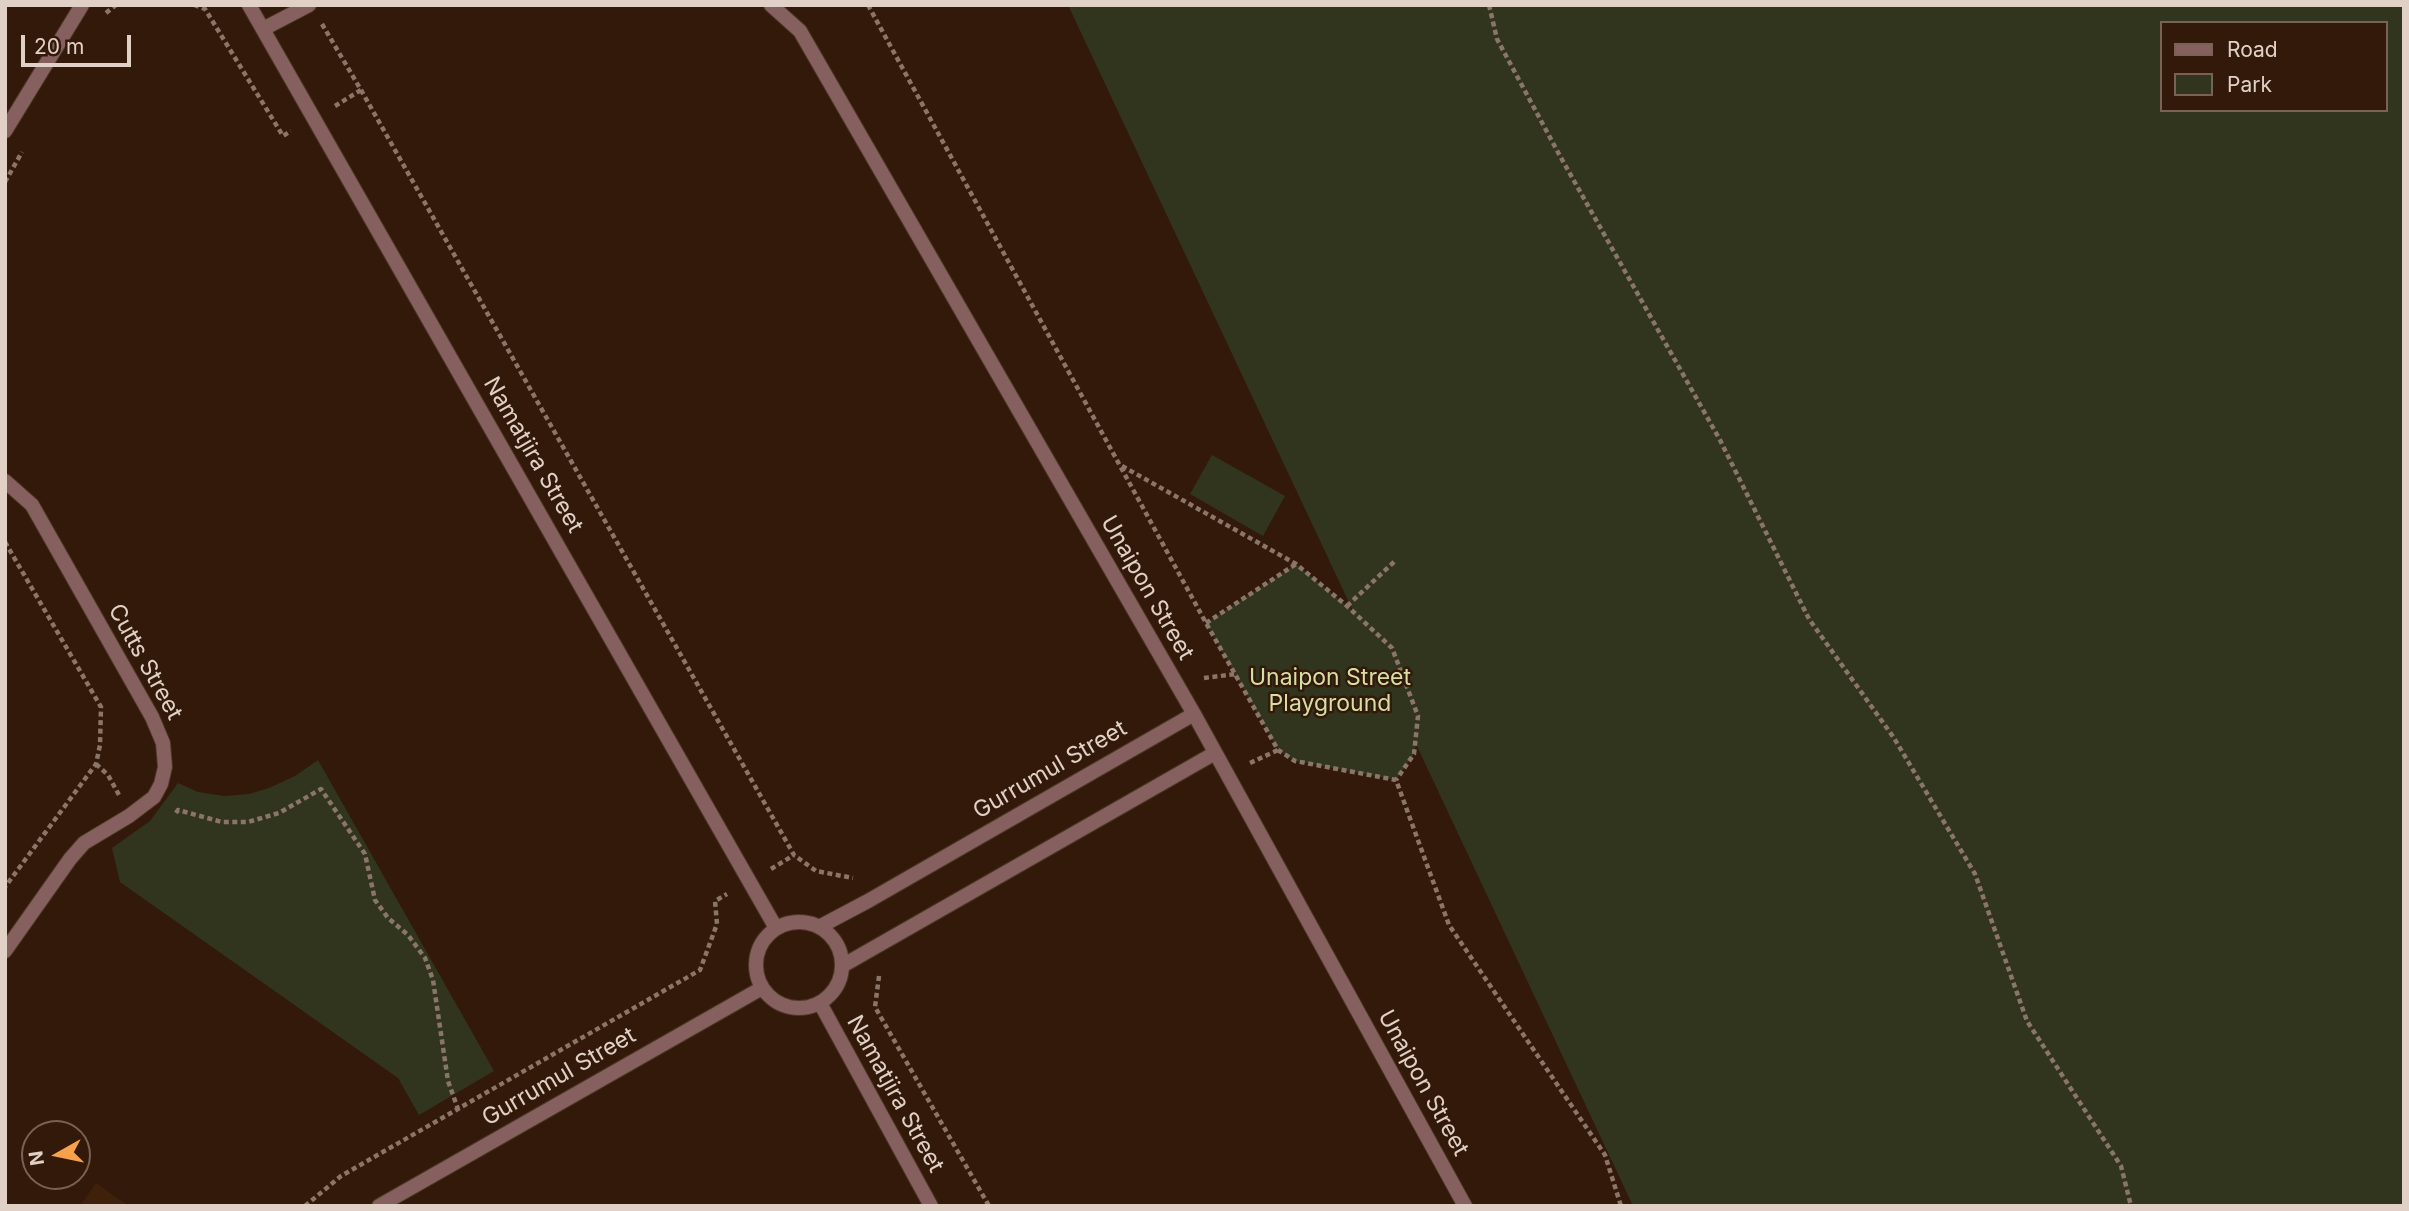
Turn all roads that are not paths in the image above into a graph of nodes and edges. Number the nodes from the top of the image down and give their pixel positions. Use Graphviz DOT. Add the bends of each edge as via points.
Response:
graph roads {
  1 [pos="82,5"];
  2 [pos="250,5"];
  3 [pos="771,5"];
  4 [pos="313,10"];
  5 [pos="263,29"];
  6 [pos="5,131"];
  7 [pos="5,481"];
  8 [pos="1194,714"];
  9 [pos="1215,753"];
  10 [pos="819,927"];
  11 [pos="776,928"];
  12 [pos="5,951"];
  13 [pos="842,966"];
  14 [pos="762,988"];
  15 [pos="820,1003"];
  16 [pos="379,1206"];
  17 [pos="931,1206"];
  18 [pos="1465,1206"];
  1 -- 6 [label="street"];
  2 -- 5 [label="street, Namatjira Street"];
  3 -- 8 [label="street, Unaipon Street" via="800,31"];
  4 -- 5 [label="street"];
  5 -- 11 [label="street, Namatjira Street"];
  7 -- 12 [label="street, Cutts Street" via="32,505 152,717 163,743 165,767 155,797 84,843"];
  8 -- 9 [label="street, Unaipon Street"];
  8 -- 10 [label="street, Gurrumul Street"];
  9 -- 13 [label="street"];
  9 -- 18 [label="street, Unaipon Street"];
  10 -- 11 [label="street" via="790,923"];
  10 -- 13 [label="street" via="836,943"];
  11 -- 14 [label="street" via="759,948 756,962"];
  13 -- 15 [label="street" via="831,994"];
  14 -- 15 [label="street" via="781,1006 808,1008"];
  14 -- 16 [label="street, Gurrumul Street"];
  15 -- 17 [label="street, Namatjira Street"];
}
